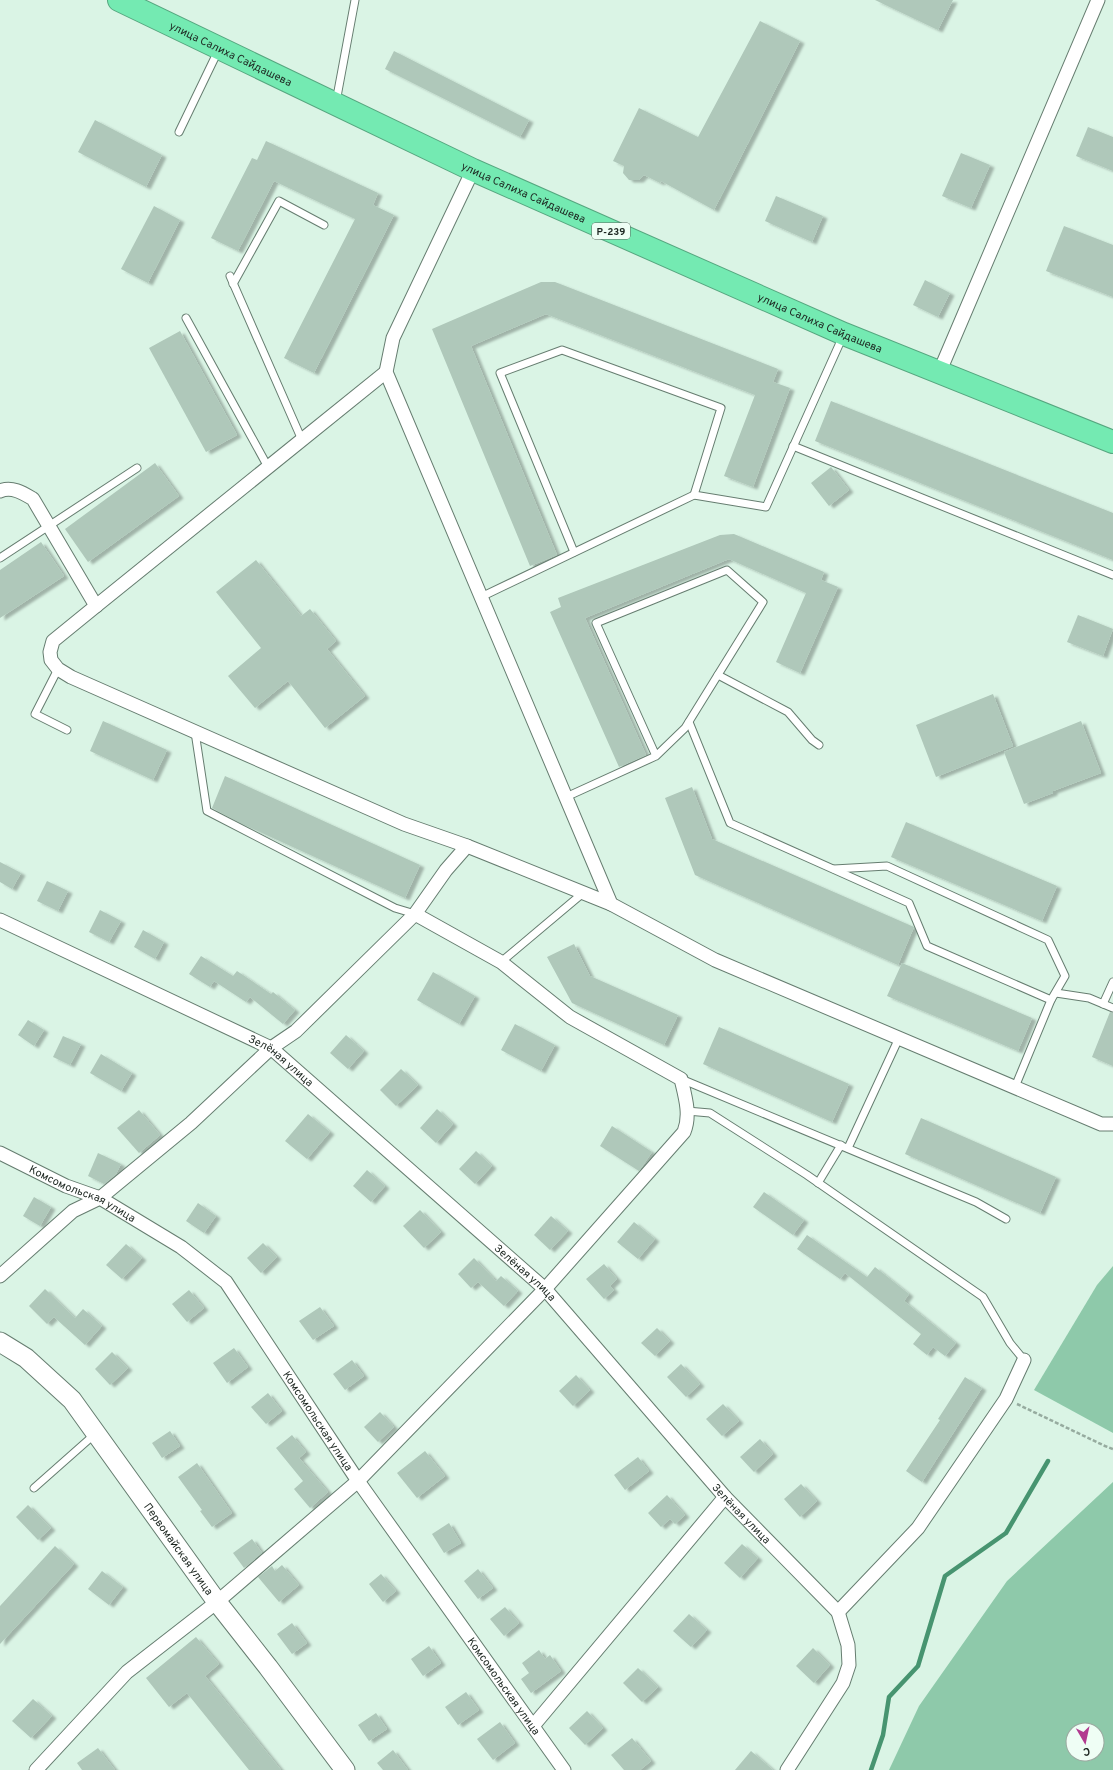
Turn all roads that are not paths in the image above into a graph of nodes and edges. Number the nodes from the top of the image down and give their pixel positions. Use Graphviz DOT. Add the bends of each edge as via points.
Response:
graph roads {
  1 [pos="119,0"];
  2 [pos="1098,0"];
  3 [pos="354,2"];
  4 [pos="219,48"];
  5 [pos="336,104"];
  6 [pos="179,132"];
  7 [pos="473,170"];
  8 [pos="324,225"];
  9 [pos="230,276"];
  10 [pos="234,284"];
  11 [pos="186,318"];
  12 [pos="844,334"];
  13 [pos="386,372"];
  14 [pos="939,373"];
  15 [pos="302,440"];
  16 [pos="1113,442"];
  17 [pos="793,446"];
  18 [pos="268,466"];
  19 [pos="137,468"];
  20 [pos="0,490"];
  21 [pos="694,494"];
  22 [pos="49,526"];
  23 [pos="574,552"];
  24 [pos="0,558"];
  25 [pos="1113,575"];
  26 [pos="481,597"];
  27 [pos="96,606"];
  28 [pos="58,669"];
  29 [pos="718,675"];
  30 [pos="689,722"];
  31 [pos="68,730"];
  32 [pos="196,732"];
  33 [pos="819,745"];
  34 [pos="656,756"];
  35 [pos="566,797"];
  36 [pos="467,846"];
  37 [pos="834,869"];
  38 [pos="583,893"];
  39 [pos="611,904"];
  40 [pos="415,914"];
  41 [pos="0,920"];
  42 [pos="501,962"];
  43 [pos="1113,982"];
  44 [pos="1056,993"];
  45 [pos="1051,1000"];
  46 [pos="1103,1004"];
  47 [pos="1113,1008"];
  48 [pos="899,1038"];
  49 [pos="271,1048"];
  50 [pos="681,1079"];
  51 [pos="1015,1087"];
  52 [pos="687,1110"];
  53 [pos="1113,1124"];
  54 [pos="844,1147"];
  55 [pos="0,1153"];
  56 [pos="818,1182"];
  57 [pos="100,1198"];
  58 [pos="1006,1219"];
  59 [pos="0,1276"];
  60 [pos="545,1289"];
  61 [pos="0,1342"];
  62 [pos="1024,1360"];
  63 [pos="96,1432"];
  64 [pos="358,1481"];
  65 [pos="34,1488"];
  66 [pos="725,1497"];
  67 [pos="217,1602"];
  68 [pos="838,1612"];
  69 [pos="533,1726"];
  70 [pos="36,1770"];
  71 [pos="345,1770"];
  72 [pos="564,1770"];
  73 [pos="787,1770"];
  1 -- 4 [label="highway, улица Салиха Сайдашева / Р-239"];
  2 -- 14 [label="street"];
  3 -- 5 [label="lane"];
  4 -- 5 [label="highway, улица Салиха Сайдашева / Р-239"];
  4 -- 6 [label="lane"];
  5 -- 7 [label="highway, улица Салиха Сайдашева / Р-239"];
  7 -- 12 [label="highway, улица Салиха Сайдашева / Р-239"];
  7 -- 13 [label="street" via="393,338"];
  8 -- 10 [label="lane" via="279,201"];
  9 -- 10 [label="lane"];
  10 -- 15 [label="lane"];
  11 -- 18 [label="lane"];
  12 -- 14 [label="highway, улица Салиха Сайдашева / Р-239"];
  12 -- 17 [label="lane"];
  13 -- 15 [label="street"];
  13 -- 26 [label="street"];
  14 -- 16 [label="highway, улица Салиха Сайдашева / Р-239"];
  15 -- 18 [label="street"];
  17 -- 21 [label="lane" via="766,507"];
  17 -- 25 [label="lane"];
  18 -- 27 [label="street"];
  19 -- 22 [label="lane"];
  20 -- 22 [label="street" via="20,490 33,499"];
  21 -- 23 [label="lane"];
  21 -- 23 [label="lane" via="721,408 562,350 500,373"];
  22 -- 24 [label="lane"];
  22 -- 27 [label="street"];
  23 -- 26 [label="lane"];
  26 -- 35 [label="street"];
  27 -- 28 [label="street" via="53,641 51,660"];
  28 -- 31 [label="lane" via="35,714"];
  28 -- 32 [label="street"];
  29 -- 30 [label="lane"];
  29 -- 33 [label="lane" via="788,712"];
  29 -- 34 [label="lane" via="763,602 727,570 596,623"];
  30 -- 34 [label="lane"];
  30 -- 37 [label="lane" via="730,824"];
  32 -- 36 [label="street" via="404,824"];
  32 -- 40 [label="lane" via="206,811 394,908"];
  34 -- 35 [label="lane"];
  35 -- 39 [label="street"];
  36 -- 38 [label="street"];
  36 -- 40 [label="street" via="446,870"];
  37 -- 44 [label="lane" via="887,866 1048,940 1065,976"];
  37 -- 45 [label="lane" via="909,903 927,946"];
  38 -- 39 [label="street"];
  38 -- 42 [label="lane"];
  39 -- 48 [label="street" via="715,960"];
  40 -- 42 [label="street"];
  40 -- 49 [label="street" via="296,1031"];
  41 -- 49 [label="street, Зелёная улица"];
  42 -- 50 [label="street" via="570,1017"];
  43 -- 46 [label="lane"];
  44 -- 45 [label="lane"];
  44 -- 46 [label="lane" via="1089,998"];
  45 -- 51 [label="lane"];
  46 -- 47 [label="lane"];
  48 -- 51 [label="street"];
  48 -- 54 [label="lane"];
  49 -- 57 [label="street" via="191,1123"];
  49 -- 60 [label="street, Зелёная улица"];
  50 -- 52 [label="street"];
  50 -- 54 [label="lane"];
  51 -- 53 [label="street" via="1101,1124"];
  52 -- 56 [label="lane" via="710,1113"];
  52 -- 60 [label="street" via="684,1132"];
  54 -- 56 [label="lane"];
  54 -- 58 [label="lane" via="976,1202"];
  55 -- 57 [label="street, Комсомольская улица" via="66,1186"];
  56 -- 62 [label="lane" via="983,1297 1010,1343"];
  57 -- 59 [label="street" via="73,1211"];
  57 -- 64 [label="street, Комсомольская улица" via="181,1246 226,1282"];
  60 -- 64 [label="street"];
  60 -- 66 [label="street, Зелёная улица"];
  61 -- 63 [label="street, Первомайская улица" via="26,1358 72,1400"];
  62 -- 68 [label="street" via="1006,1399 918,1528"];
  63 -- 65 [label="lane"];
  63 -- 67 [label="street, Первомайская улица"];
  64 -- 67 [label="street"];
  64 -- 69 [label="street, Комсомольская улица"];
  66 -- 68 [label="street, Зелёная улица"];
  66 -- 69 [label="street"];
  67 -- 70 [label="street" via="127,1672"];
  67 -- 71 [label="street, Первомайская улица"];
  68 -- 73 [label="street, Зелёная улица" via="848,1645 849,1665 843,1683"];
  69 -- 72 [label="street, Комсомольская улица"];
}
